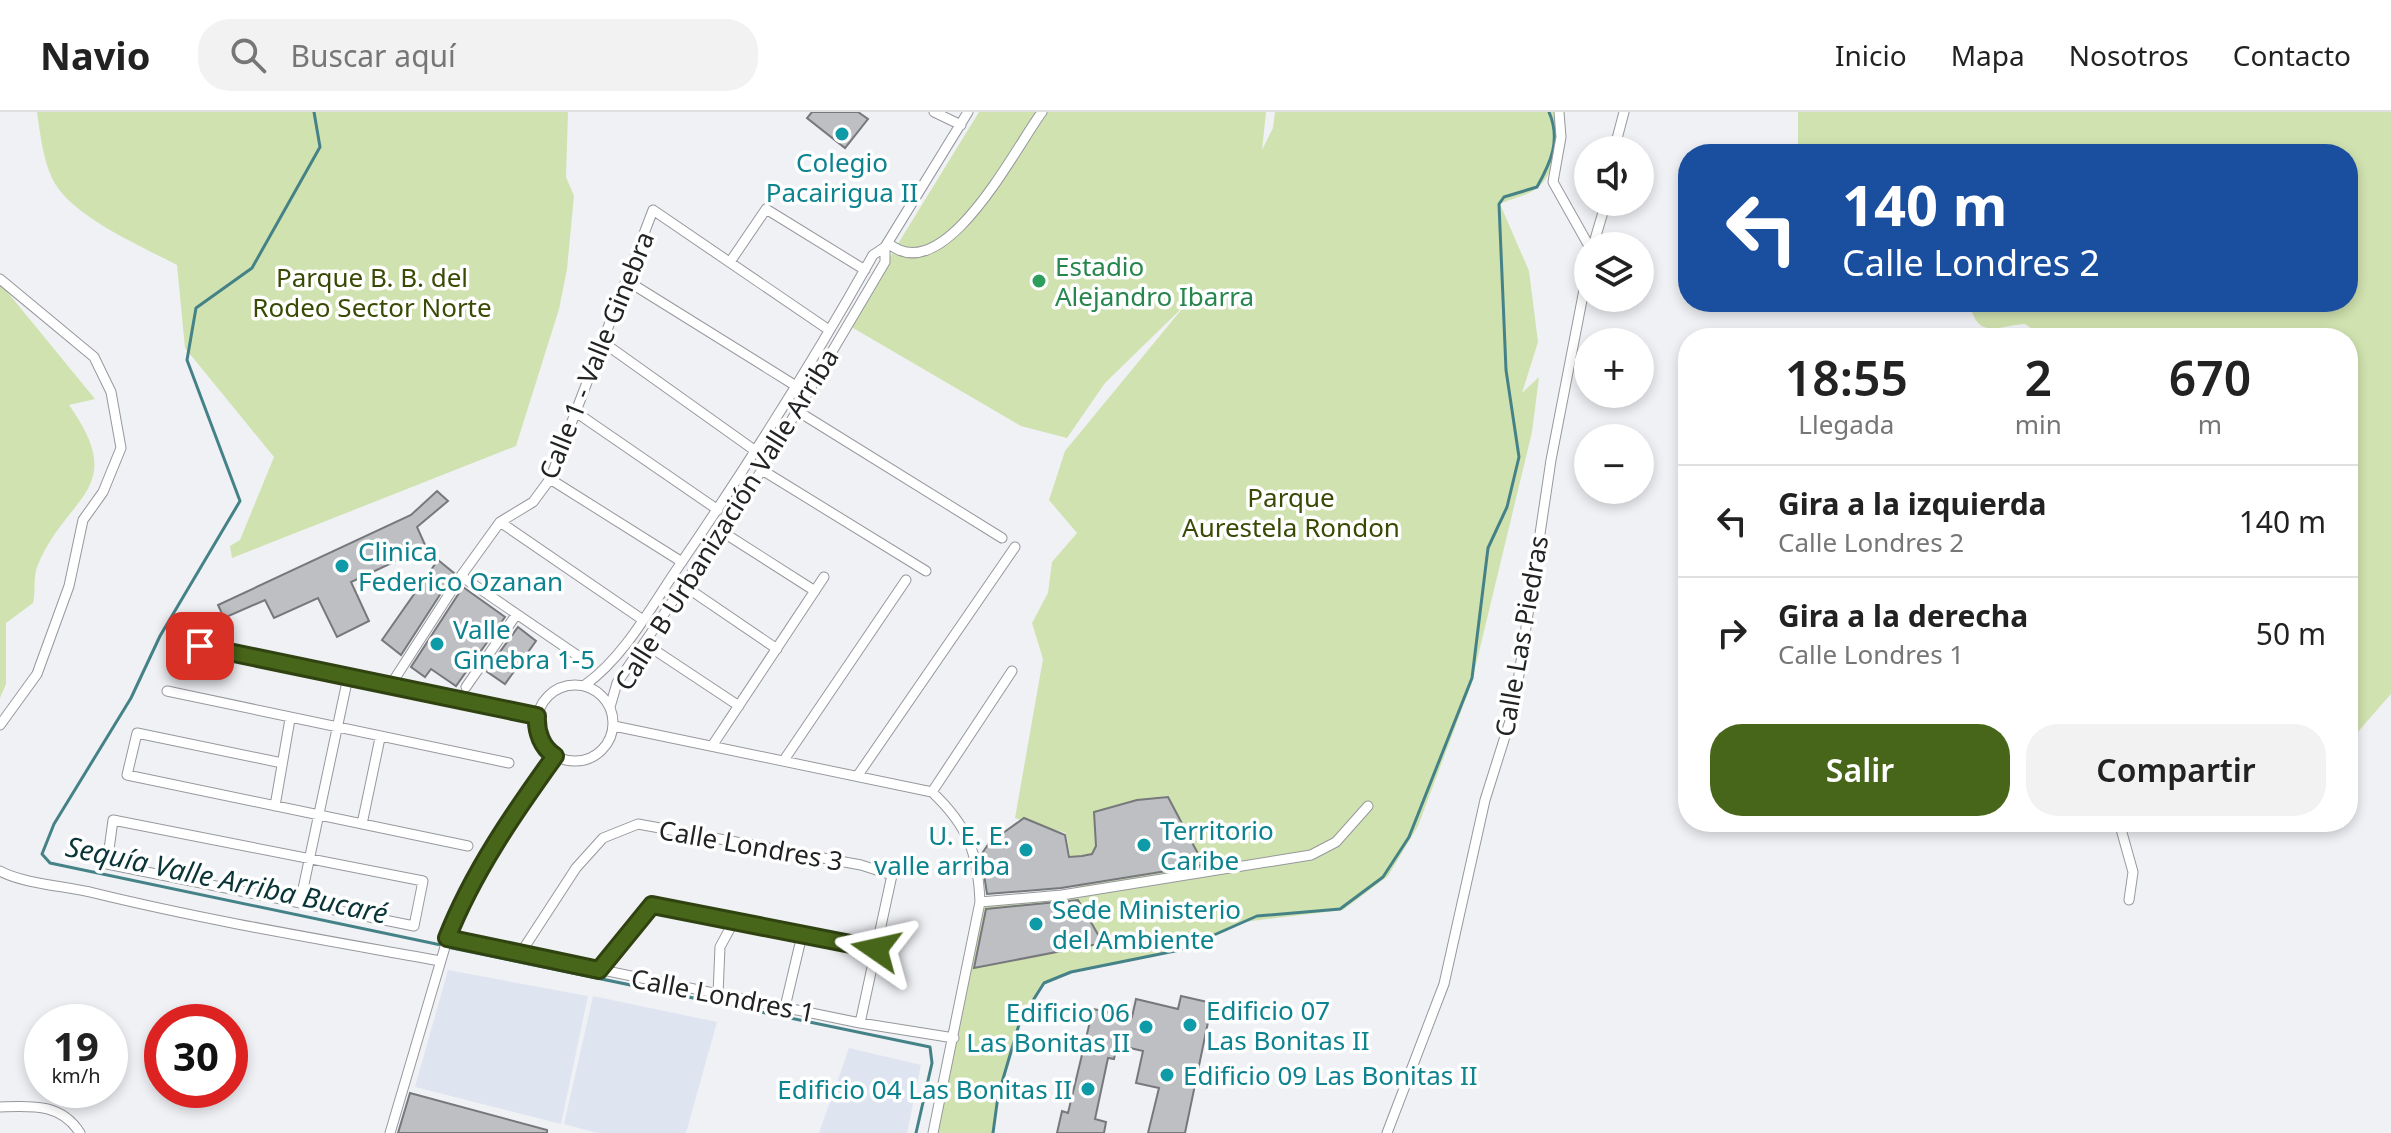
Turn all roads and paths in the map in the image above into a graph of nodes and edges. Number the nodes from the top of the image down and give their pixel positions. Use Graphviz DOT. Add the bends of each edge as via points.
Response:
graph roads {
  1 [pos="934,112"];
  2 [pos="968,112"];
  3 [pos="1042,112"];
  4 [pos="1559,112"];
  5 [pos="1624,112"];
  6 [pos="961,125"];
  7 [pos="1618,136"];
  8 [pos="1583,232"];
  9 [pos="887,245"];
  10 [pos="730,262"];
  11 [pos="865,270"];
  12 [pos="0,279"];
  13 [pos="629,282"];
  14 [pos="1580,312"];
  15 [pos="829,330"];
  16 [pos="604,343"];
  17 [pos="796,386"];
  18 [pos="799,412"];
  19 [pos="577,413"];
  20 [pos="757,452"];
  21 [pos="762,470"];
  22 [pos="550,479"];
  23 [pos="718,510"];
  24 [pos="500,522"];
  25 [pos="721,531"];
  26 [pos="1002,538"];
  27 [pos="1015,547"];
  28 [pos="682,562"];
  29 [pos="926,571"];
  30 [pos="461,576"];
  31 [pos="824,577"];
  32 [pos="906,580"];
  33 [pos="683,585"];
  34 [pos="815,591"];
  35 [pos="516,615"];
  36 [pos="643,620"];
  37 [pos="172,640"];
  38 [pos="644,643"];
  39 [pos="777,649"];
  40 [pos="584,660"];
  41 [pos="1012,671"];
  42 [pos="348,677"];
  43 [pos="585,685"];
  44 [pos="390,686"];
  45 [pos="466,687"];
  46 [pos="167,691"];
  47 [pos="739,706"];
  48 [pos="610,707"];
  49 [pos="537,716"];
  50 [pos="290,719"];
  51 [pos="0,725"];
  52 [pos="614,726"];
  53 [pos="335,729"];
  54 [pos="380,738"];
  55 [pos="712,746"];
  56 [pos="555,756"];
  57 [pos="784,760"];
  58 [pos="282,763"];
  59 [pos="509,763"];
  60 [pos="858,775"];
  61 [pos="932,792"];
  62 [pos="275,806"];
  63 [pos="1368,806"];
  64 [pos="318,815"];
  65 [pos="362,824"];
  66 [pos="2122,832"];
  67 [pos="468,846"];
  68 [pos="309,858"];
  69 [pos="0,871"];
  70 [pos="2129,900"];
  71 [pos="980,902"];
  72 [pos="300,903"];
  73 [pos="734,921"];
  74 [pos="802,935"];
  75 [pos="447,938"];
  76 [pos="876,949"];
  77 [pos="520,954"];
  78 [pos="440,961"];
  79 [pos="599,970"];
  80 [pos="718,994"];
  81 [pos="785,1007"];
  82 [pos="860,1023"];
  83 [pos="954,1038"];
  84 [pos="0,1107"];
  85 [pos="80,1133"];
  86 [pos="390,1133"];
  87 [pos="933,1133"];
  88 [pos="1387,1133"];
  1 -- 6 [label="street"];
  2 -- 6 [label="street, Calle B Urbanización Valle Arriba"];
  3 -- 9 [label="street" via="954,236 919,253 898,252"];
  4 -- 8 [label="street" via="1561,137 1553,182"];
  5 -- 7 [label="street"];
  6 -- 9 [label="street, Calle B Urbanización Valle Arriba"];
  9 -- 11 [label="street, Calle B Urbanización Valle Arriba"];
  9 -- 18 [label="street, Calle B Urbanización Valle Arriba" via="885,262"];
  10 -- 11 [label="street" via="766,209"];
  10 -- 13 [label="street, Calle 1 - Valle Ginebra" via="653,210"];
  10 -- 15 [label="street"];
  11 -- 15 [label="street, Calle B Urbanización Valle Arriba"];
  12 -- 51 [label="street" via="94,357 111,392 121,448 103,492 83,520 66,599 37,674"];
  13 -- 16 [label="street, Calle 1 - Valle Ginebra"];
  13 -- 17 [label="street"];
  14 -- 88 [label="street, Calle Las Piedras" via="1551,460 1514,708 1485,800 1446,974"];
  15 -- 17 [label="street, Calle B Urbanización Valle Arriba"];
  16 -- 19 [label="street, Calle 1 - Valle Ginebra"];
  16 -- 20 [label="street"];
  17 -- 20 [label="street, Calle B Urbanización Valle Arriba"];
  18 -- 21 [label="street, Calle B Urbanización Valle Arriba"];
  18 -- 26 [label="street"];
  19 -- 22 [label="street, Calle 1 - Valle Ginebra"];
  19 -- 23 [label="street"];
  20 -- 23 [label="street, Calle B Urbanización Valle Arriba"];
  21 -- 25 [label="street, Calle B Urbanización Valle Arriba"];
  21 -- 29 [label="street"];
  22 -- 24 [label="street, Calle 1 - Valle Ginebra" via="533,502"];
  22 -- 28 [label="street"];
  23 -- 28 [label="street, Calle B Urbanización Valle Arriba"];
  24 -- 30 [label="street, Calle 1 - Valle Ginebra"];
  24 -- 36 [label="street"];
  25 -- 33 [label="street, Calle B Urbanización Valle Arriba"];
  25 -- 34 [label="street"];
  27 -- 60 [label="street"];
  28 -- 36 [label="street, Calle B Urbanización Valle Arriba"];
  30 -- 35 [label="street"];
  30 -- 44 [label="street, Calle 1 - Valle Ginebra"];
  31 -- 34 [label="street"];
  32 -- 57 [label="street"];
  33 -- 38 [label="street, Calle B Urbanización Valle Arriba"];
  33 -- 39 [label="street"];
  34 -- 39 [label="street"];
  35 -- 40 [label="street"];
  35 -- 45 [label="street"];
  36 -- 43 [label="street, Calle B Urbanización Valle Arriba" via="603,672"];
  37 -- 42 [label="street"];
  38 -- 47 [label="street"];
  38 -- 48 [label="street, Calle B Urbanización Valle Arriba" via="617,683"];
  39 -- 47 [label="street"];
  41 -- 61 [label="street"];
  42 -- 44 [label="street"];
  42 -- 53 [label="street"];
  43 -- 48 [label="street"];
  43 -- 49 [label="street" via="549,694"];
  44 -- 49 [label="street"];
  46 -- 50 [label="street"];
  47 -- 55 [label="street"];
  48 -- 52 [label="street"];
  49 -- 56 [label="street" via="546,750"];
  50 -- 53 [label="street"];
  50 -- 58 [label="street"];
  52 -- 55 [label="street"];
  52 -- 56 [label="street" via="605,746 591,758"];
  53 -- 54 [label="street"];
  53 -- 64 [label="street"];
  54 -- 59 [label="street"];
  54 -- 65 [label="street"];
  55 -- 57 [label="street"];
  56 -- 75 [label="street" via="481,868"];
  57 -- 60 [label="street"];
  58 -- 62 [label="street"];
  58 -- 62 [label="street" via="137,733 127,775"];
  60 -- 61 [label="street"];
  61 -- 71 [label="street" via="967,835 978,867"];
  62 -- 64 [label="street"];
  63 -- 71 [label="street" via="1336,842 1311,855 1062,895"];
  64 -- 65 [label="street"];
  64 -- 68 [label="street"];
  65 -- 67 [label="street"];
  66 -- 70 [label="street" via="2133,872"];
  68 -- 72 [label="street"];
  68 -- 72 [label="street" via="423,881 414,926"];
  68 -- 72 [label="street" via="113,820 107,864"];
  69 -- 78 [label="street" via="189,916"];
  71 -- 83 [label="street"];
  73 -- 74 [label="street"];
  73 -- 79 [label="street" via="652,905"];
  73 -- 80 [label="street" via="720,947"];
  74 -- 76 [label="street"];
  74 -- 81 [label="street"];
  75 -- 77 [label="street, Calle Londres 1"];
  75 -- 78 [label="street"];
  76 -- 77 [label="street, Calle Londres 3" via="892,875 638,824 603,838 576,868"];
  76 -- 82 [label="street, Calle Londres 3"];
  77 -- 79 [label="street, Calle Londres 1"];
  78 -- 86 [label="street"];
  79 -- 80 [label="street, Calle Londres 1"];
  80 -- 81 [label="street, Calle Londres 1"];
  81 -- 82 [label="street, Calle Londres 1"];
  82 -- 83 [label="street, Calle Londres 1"];
  83 -- 87 [label="street"];
  84 -- 85 [label="street" via="52,1108"];
}
